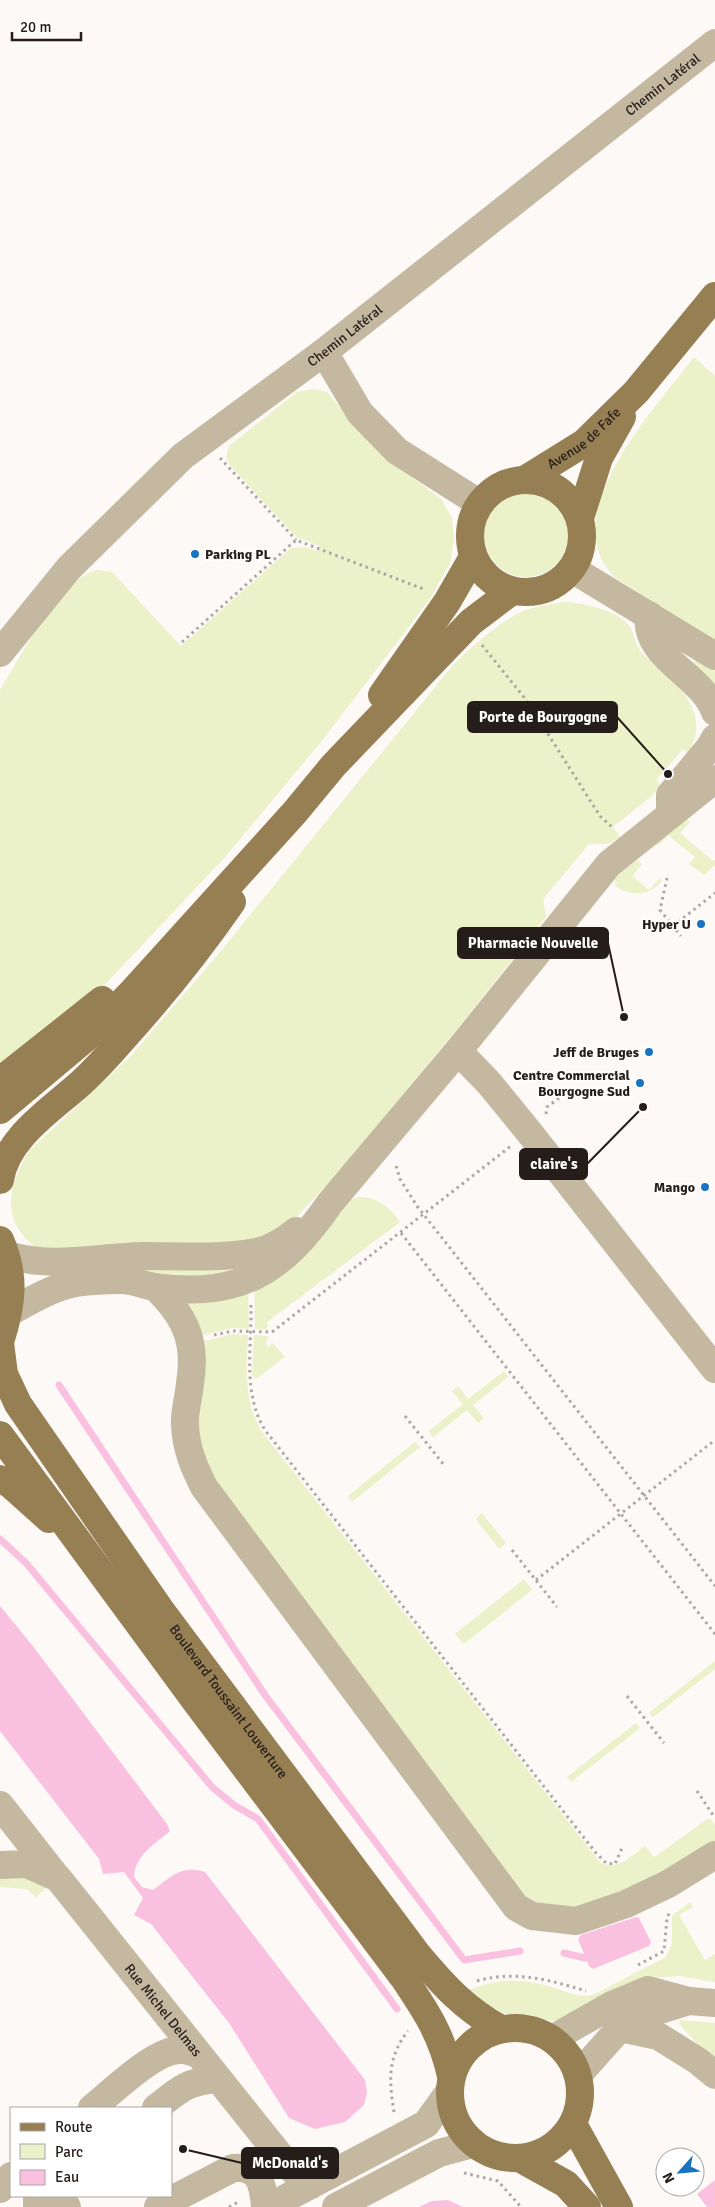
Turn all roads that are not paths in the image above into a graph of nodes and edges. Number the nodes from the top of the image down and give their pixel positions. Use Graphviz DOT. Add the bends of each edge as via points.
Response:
graph roads {
  1 [pos="715,43"];
  2 [pos="715,296"];
  3 [pos="324,352"];
  4 [pos="636,392"];
  5 [pos="526,478"];
  6 [pos="479,503"];
  7 [pos="580,518"];
  8 [pos="474,557"];
  9 [pos="572,569"];
  10 [pos="512,591"];
  11 [pos="649,615"];
  12 [pos="0,653"];
  13 [pos="715,656"];
  14 [pos="715,712"];
  15 [pos="715,738"];
  16 [pos="333,766"];
  17 [pos="715,778"];
  18 [pos="295,812"];
  19 [pos="670,815"];
  20 [pos="174,944"];
  21 [pos="458,1051"];
  22 [pos="0,1082"];
  23 [pos="0,1110"];
  24 [pos="0,1180"];
  25 [pos="330,1203"];
  26 [pos="3,1248"];
  27 [pos="155,1287"];
  28 [pos="10,1312"];
  29 [pos="0,1342"];
  30 [pos="715,1369"];
  31 [pos="0,1435"];
  32 [pos="0,1479"];
  33 [pos="196,1702"];
  34 [pos="0,1805"];
  35 [pos="715,1855"];
  36 [pos="0,1865"];
  37 [pos="58,1878"];
  38 [pos="702,2002"];
  39 [pos="620,2028"];
  40 [pos="501,2029"];
  41 [pos="552,2039"];
  42 [pos="196,2053"];
  43 [pos="153,2060"];
  44 [pos="578,2075"];
  45 [pos="715,2075"];
  46 [pos="216,2079"];
  47 [pos="450,2084"];
  48 [pos="166,2101"];
  49 [pos="93,2107"];
  50 [pos="573,2124"];
  51 [pos="473,2144"];
  52 [pos="521,2159"];
  53 [pos="10,2177"];
  54 [pos="310,2185"];
  55 [pos="0,2189"];
  56 [pos="366,2198"];
  57 [pos="158,2207"];
  58 [pos="267,2207"];
  59 [pos="336,2207"];
  60 [pos="587,2207"];
  61 [pos="619,2207"];
  1 -- 3 [label="street, Chemin Latéral"];
  2 -- 4 [label="main road, Avenue de Fafe"];
  3 -- 6 [label="street" via="360,413 397,451"];
  3 -- 12 [label="street, Chemin Latéral" via="183,456 69,568"];
  4 -- 5 [label="main road, Avenue de Fafe" via="584,443"];
  4 -- 7 [label="main road, Avenue de Fafe" via="599,458"];
  5 -- 6 [label="main road" via="508,481"];
  5 -- 7 [label="main road" via="560,490 572,502"];
  6 -- 8 [label="main road" via="471,520 469,539"];
  7 -- 9 [label="main road" via="583,536 580,553"];
  8 -- 10 [label="main road" via="482,572 496,584"];
  8 -- 16 [label="main road" via="447,602"];
  9 -- 10 [label="main road" via="545,589"];
  9 -- 11 [label="street"];
  10 -- 16 [label="main road" via="471,622"];
  11 -- 13 [label="street"];
  11 -- 14 [label="street" via="647,629 653,641 699,685"];
  15 -- 19 [label="street" via="670,795"];
  16 -- 18 [label="main road"];
  17 -- 19 [label="street"];
  18 -- 20 [label="main road"];
  18 -- 24 [label="main road" via="192,958 83,1081 14,1147"];
  19 -- 21 [label="street" via="609,864"];
  20 -- 22 [label="main road"];
  20 -- 23 [label="main road" via="93,1032"];
  21 -- 25 [label="street"];
  21 -- 30 [label="street" via="530,1132"];
  25 -- 26 [label="street" via="284,1240 258,1251 47,1263"];
  25 -- 27 [label="street" via="315,1225 281,1261 250,1278 230,1286"];
  26 -- 28 [label="main road" via="12,1284"];
  27 -- 28 [label="street" via="122,1280 74,1283 38,1296"];
  27 -- 35 [label="street" via="174,1306 190,1340 192,1374 185,1424 189,1457 204,1487 516,1907 532,1916 576,1921 626,1904 668,1884"];
  28 -- 29 [label="main road"];
  29 -- 40 [label="main road, Boulevard Toussaint Louverture" via="4,1374 18,1404 160,1609 418,1955 452,1995"];
  31 -- 33 [label="main road, Boulevard Toussaint Louverture"];
  32 -- 33 [label="main road" via="47,1517"];
  33 -- 47 [label="main road, Boulevard Toussaint Louverture" via="428,2014 445,2049"];
  34 -- 37 [label="street"];
  36 -- 37 [label="street, Rue Michel Delmas" via="27,1864"];
  37 -- 42 [label="street, Rue Michel Delmas"];
  38 -- 39 [label="street" via="648,2014"];
  38 -- 41 [label="street" via="648,1990 612,2005"];
  39 -- 44 [label="street"];
  39 -- 45 [label="street" via="658,2036"];
  40 -- 41 [label="main road" via="536,2031"];
  40 -- 47 [label="main road" via="484,2035 469,2046 458,2060"];
  41 -- 44 [label="main road" via="568,2055"];
  42 -- 43 [label="street" via="180,2050"];
  42 -- 46 [label="street, Rue Michel Delmas"];
  43 -- 48 [label="street" via="167,2075"];
  43 -- 49 [label="street"];
  44 -- 50 [label="main road" via="581,2092"];
  46 -- 48 [label="street" via="194,2081"];
  46 -- 54 [label="street, Rue Michel Delmas" via="289,2167"];
  47 -- 51 [label="main road" via="455,2120"];
  47 -- 54 [label="street" via="426,2124"];
  50 -- 52 [label="main road" via="560,2141 542,2153"];
  50 -- 61 [label="main road"];
  51 -- 52 [label="main road" via="488,2153"];
  51 -- 56 [label="street" via="439,2153"];
  52 -- 60 [label="main road" via="566,2184"];
  53 -- 55 [label="street"];
  54 -- 58 [label="street"];
  56 -- 59 [label="street"];
  57 -- 58 [label="street" via="233,2168 246,2167 257,2175 264,2188"];
}
